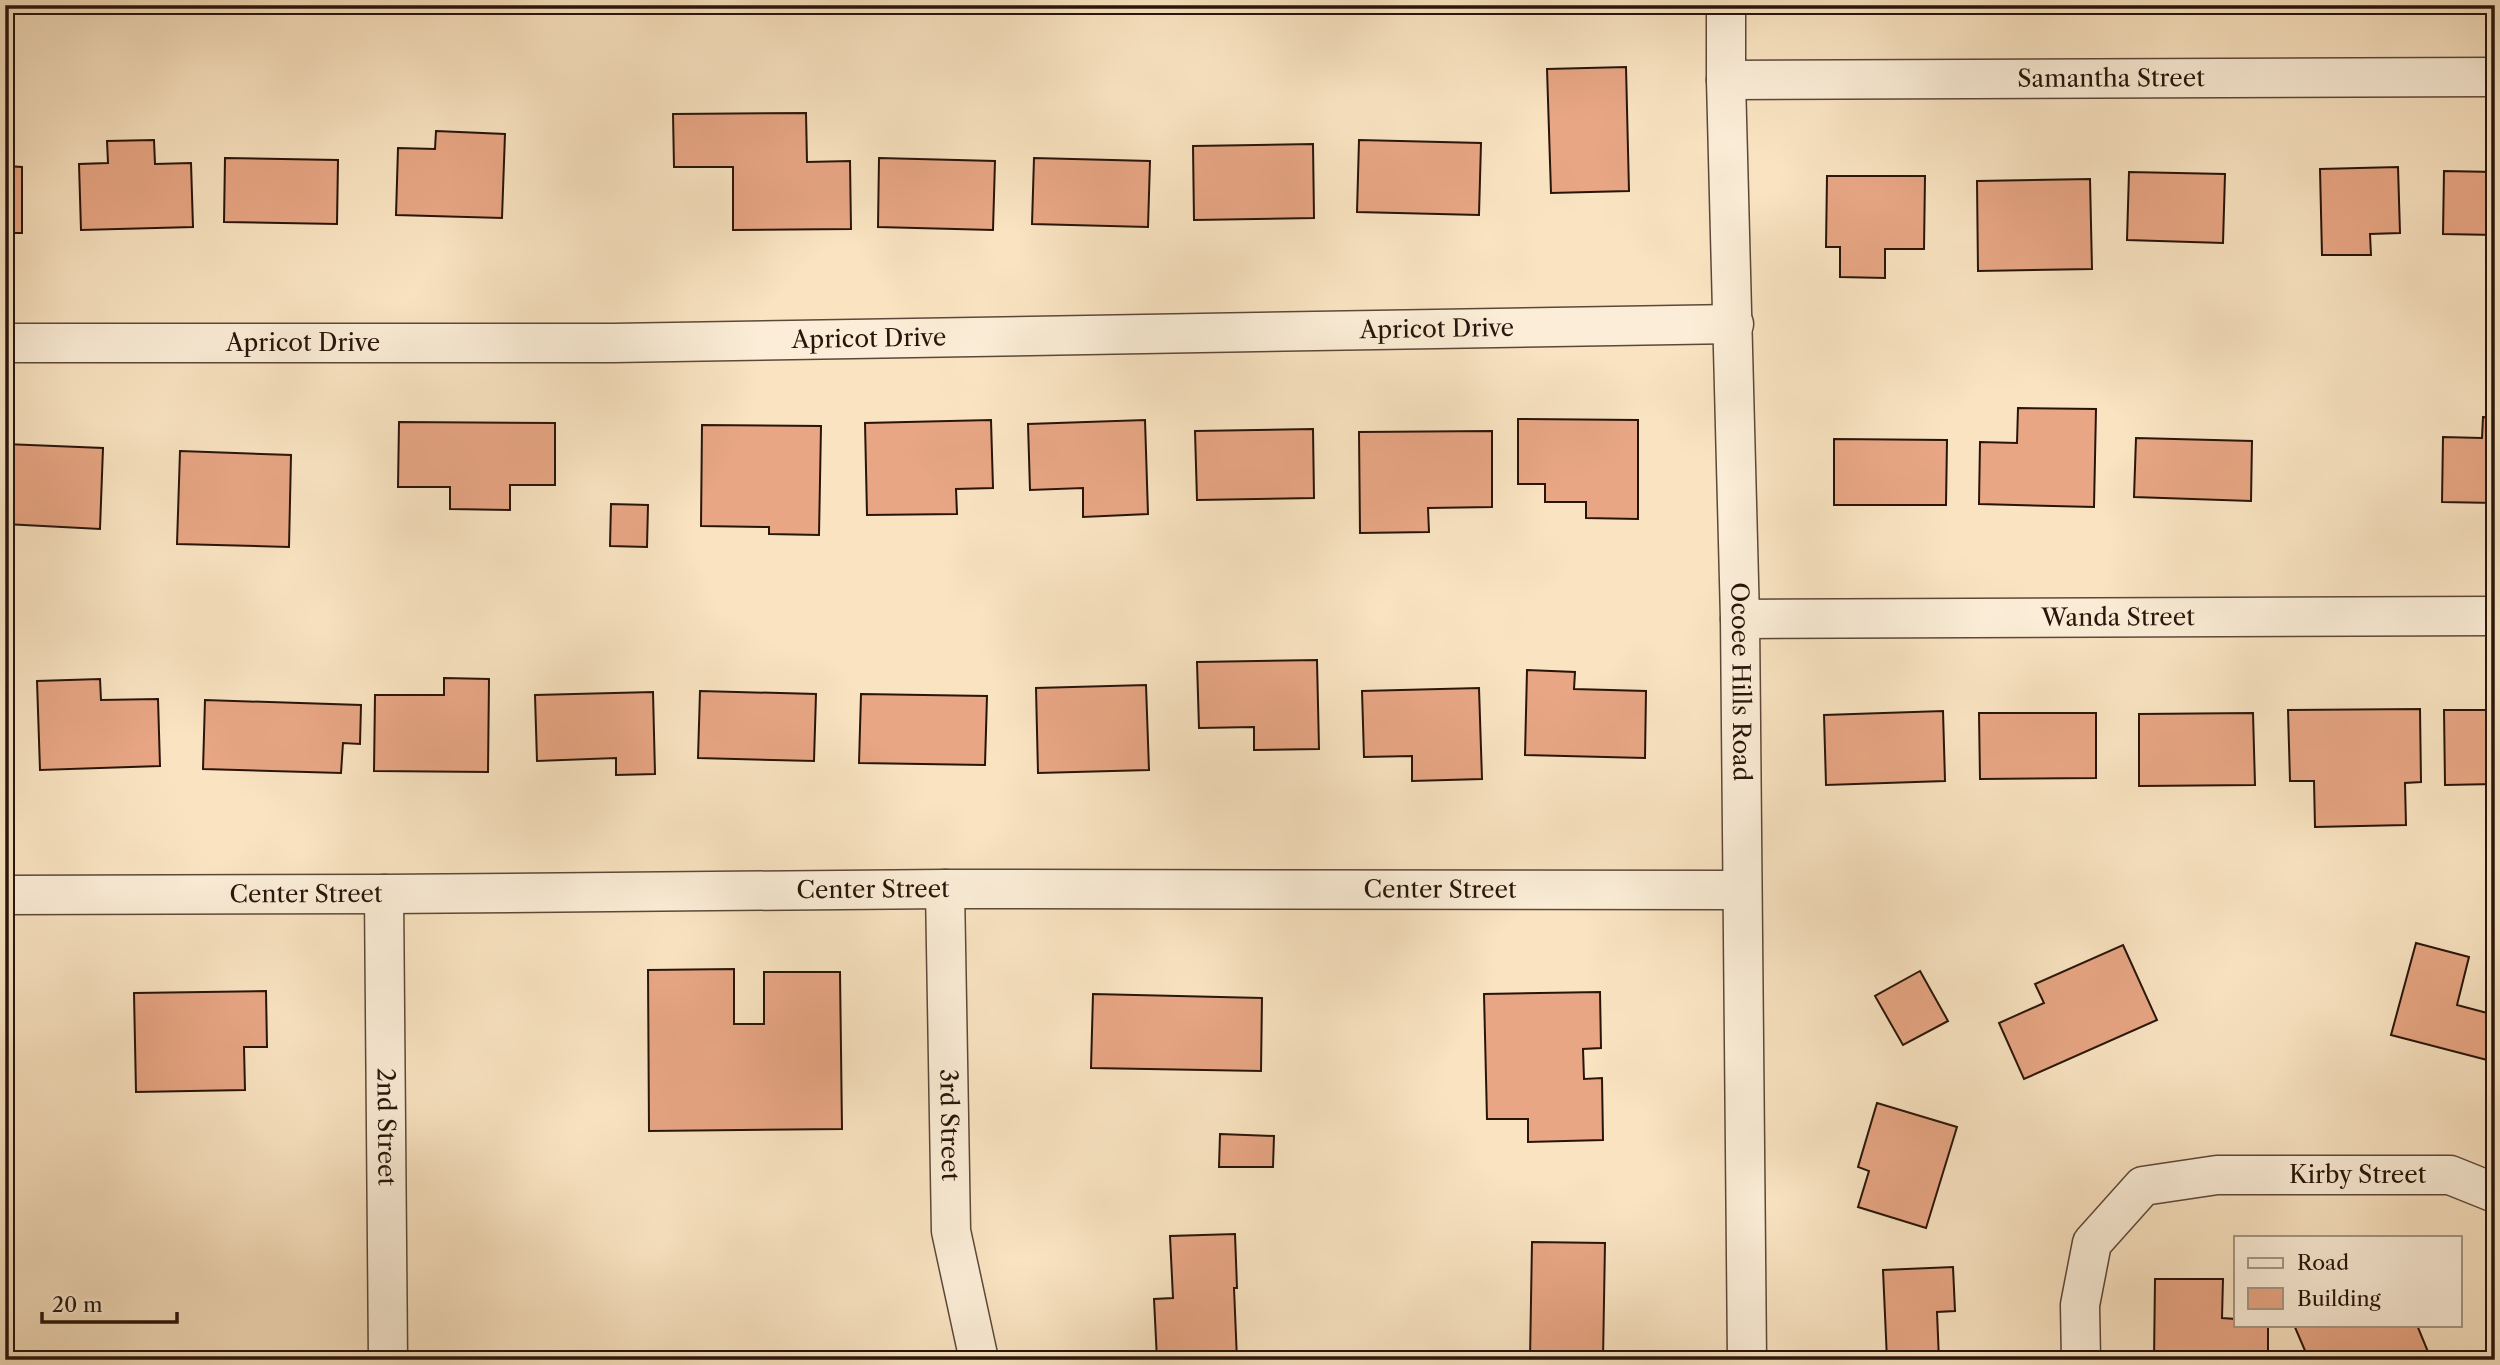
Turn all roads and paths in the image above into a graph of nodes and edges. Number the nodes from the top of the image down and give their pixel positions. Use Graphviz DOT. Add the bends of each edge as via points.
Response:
graph roads {
  1 [pos="1726,5"];
  2 [pos="2495,78"];
  3 [pos="1726,80"];
  4 [pos="1734,324"];
  5 [pos="5,343"];
  6 [pos="2495,615"];
  7 [pos="1740,619"];
  8 [pos="945,889"];
  9 [pos="1742,890"];
  10 [pos="384,894"];
  11 [pos="5,895"];
  12 [pos="2495,1193"];
  13 [pos="388,1360"];
  14 [pos="979,1360"];
  15 [pos="1747,1360"];
  16 [pos="2081,1360"];
  1 -- 3 [label="street, Ocoee Hills Road"];
  2 -- 3 [label="street, Samantha Street"];
  3 -- 4 [label="street, Ocoee Hills Road"];
  4 -- 5 [label="street, Apricot Drive" via="613,343"];
  4 -- 7 [label="street, Ocoee Hills Road"];
  6 -- 7 [label="street, Wanda Street"];
  7 -- 9 [label="street, Ocoee Hills Road"];
  8 -- 9 [label="street, Center Street"];
  8 -- 10 [label="street, Center Street"];
  8 -- 14 [label="street, 3rd Street" via="951,1231"];
  9 -- 15 [label="street, Ocoee Hills Road"];
  10 -- 11 [label="street, Center Street"];
  10 -- 13 [label="street, 2nd Street"];
  12 -- 16 [label="street, Kirby Street" via="2450,1175 2217,1175 2143,1186 2092,1242 2080,1305"];
}
